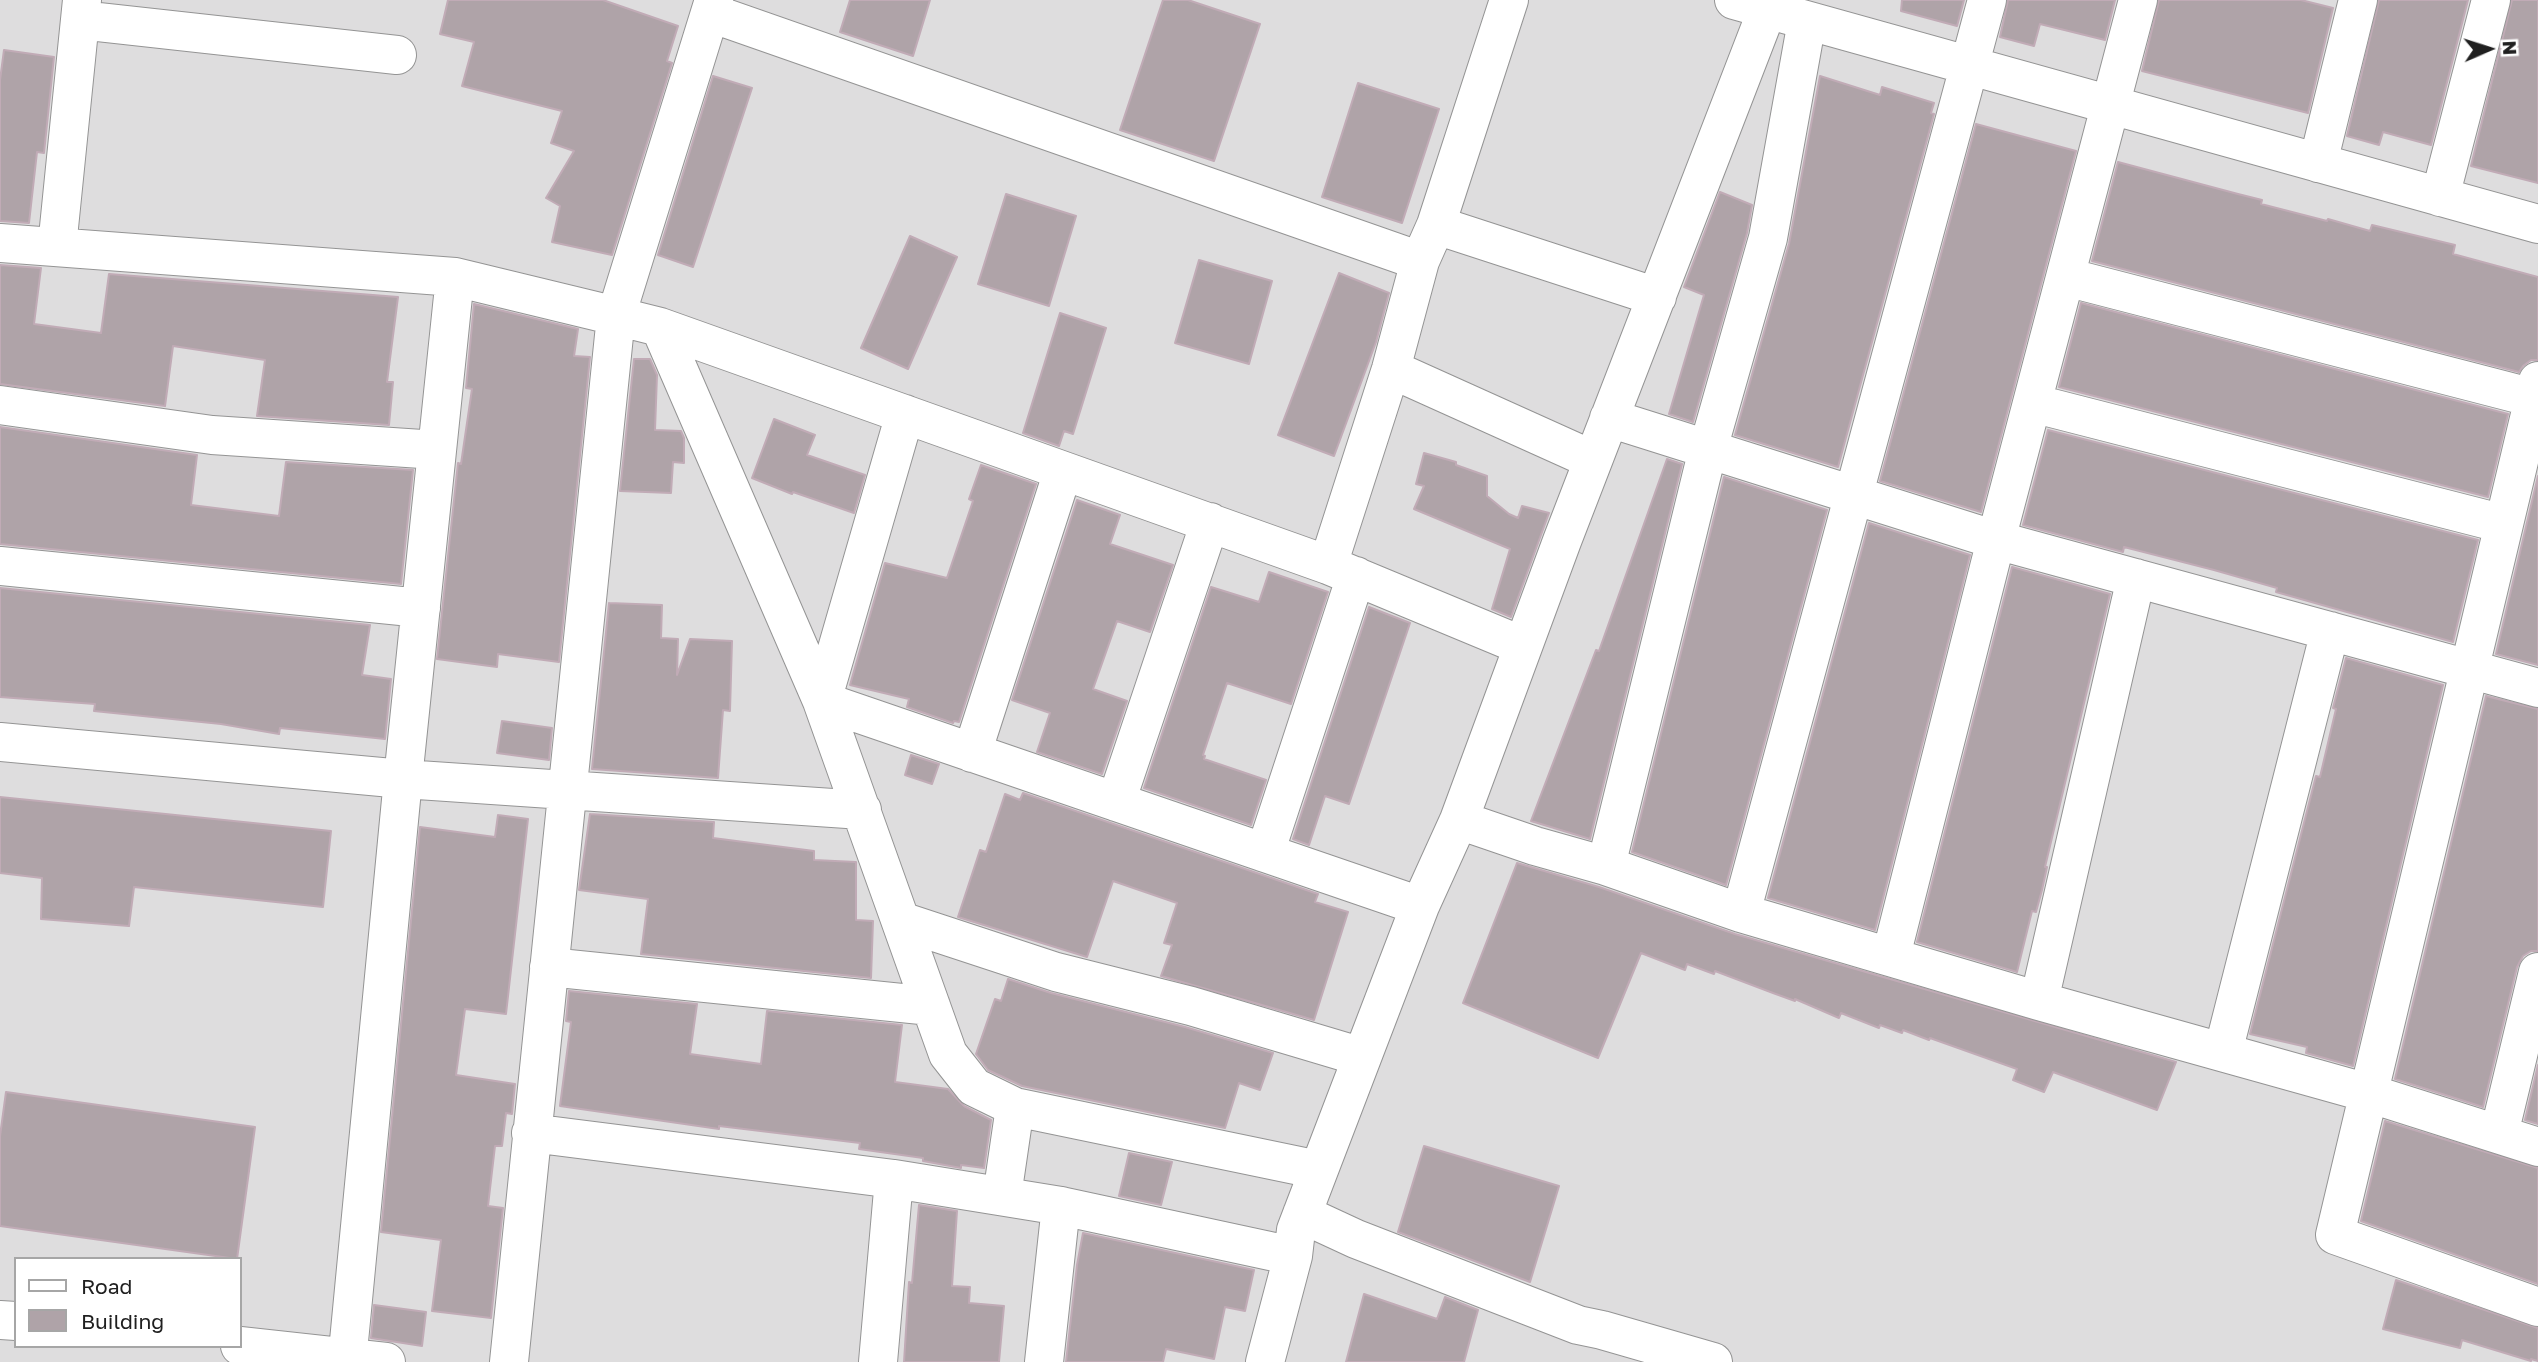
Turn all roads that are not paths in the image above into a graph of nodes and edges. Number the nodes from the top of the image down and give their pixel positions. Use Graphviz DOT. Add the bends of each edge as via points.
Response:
graph roads {
  1 [pos="1509,0"];
  2 [pos="1987,0"];
  3 [pos="2138,0"];
  4 [pos="2357,0"];
  5 [pos="2491,0"];
  6 [pos="1757,3"];
  7 [pos="712,6"];
  8 [pos="81,10"];
  9 [pos="1807,21"];
  10 [pos="397,55"];
  11 [pos="1968,66"];
  12 [pos="2111,105"];
  13 [pos="2318,163"];
  14 [pos="2440,197"];
  15 [pos="2538,224"];
  16 [pos="1436,225"];
  17 [pos="0,243"];
  18 [pos="57,247"];
  19 [pos="1420,261"];
  20 [pos="455,277"];
  21 [pos="2066,277"];
  22 [pos="1657,297"];
  23 [pos="616,316"];
  24 [pos="660,327"];
  25 [pos="1391,369"];
  26 [pos="2536,389"];
  27 [pos="2032,403"];
  28 [pos="0,405"];
  29 [pos="905,414"];
  30 [pos="1609,418"];
  31 [pos="1709,449"];
  32 [pos="437,450"];
  33 [pos="1592,460"];
  34 [pos="1063,471"];
  35 [pos="1853,495"];
  36 [pos="1210,522"];
  37 [pos="2504,524"];
  38 [pos="1996,540"];
  39 [pos="0,566"];
  40 [pos="1342,571"];
  41 [pos="2136,578"];
  42 [pos="421,608"];
  43 [pos="2330,631"];
  44 [pos="1523,646"];
  45 [pos="2469,669"];
  46 [pos="2538,688"];
  47 [pos="822,701"];
  48 [pos="0,742"];
  49 [pos="972,753"];
  50 [pos="403,779"];
  51 [pos="567,791"];
  52 [pos="1116,802"];
  53 [pos="862,810"];
  54 [pos="1459,820"];
  55 [pos="1265,853"];
  56 [pos="1606,866"];
  57 [pos="1420,906"];
  58 [pos="1741,913"];
  59 [pos="901,921"];
  60 [pos="1891,956"];
  61 [pos="549,967"];
  62 [pos="2538,972"];
  63 [pos="2039,1001"];
  64 [pos="931,1006"];
  65 [pos="2223,1052"];
  66 [pos="1362,1057"];
  67 [pos="2368,1093"];
  68 [pos="1015,1107"];
  69 [pos="531,1133"];
  70 [pos="2499,1134"];
  71 [pos="2538,1147"];
  72 [pos="1319,1170"];
  73 [pos="894,1178"];
  74 [pos="1002,1196"];
  75 [pos="1061,1206"];
  76 [pos="1302,1214"];
  77 [pos="1293,1256"];
  78 [pos="2538,1307"];
  79 [pos="242,1346"];
  80 [pos="347,1360"];
  81 [pos="386,1362"];
  82 [pos="509,1362"];
  83 [pos="878,1362"];
  84 [pos="1044,1362"];
  85 [pos="1265,1362"];
  86 [pos="1713,1362"];
  1 -- 16 [label="street"];
  2 -- 11 [label="street"];
  3 -- 12 [label="street"];
  4 -- 13 [label="street"];
  5 -- 14 [label="street"];
  6 -- 9 [label="street"];
  6 -- 22 [label="street"];
  7 -- 19 [label="street"];
  7 -- 23 [label="street"];
  8 -- 10 [label="street"];
  8 -- 18 [label="street"];
  9 -- 11 [label="street"];
  9 -- 31 [label="street" via="1768,238"];
  11 -- 12 [label="street"];
  11 -- 35 [label="street"];
  12 -- 13 [label="street"];
  12 -- 21 [label="street"];
  13 -- 14 [label="street"];
  14 -- 15 [label="street"];
  16 -- 19 [label="street"];
  16 -- 22 [label="street"];
  17 -- 18 [label="street"];
  18 -- 20 [label="street"];
  19 -- 25 [label="street"];
  20 -- 23 [label="street"];
  20 -- 32 [label="street"];
  21 -- 26 [label="street"];
  21 -- 27 [label="street"];
  22 -- 30 [label="street"];
  23 -- 24 [label="street"];
  23 -- 51 [label="street"];
  24 -- 29 [label="street"];
  24 -- 47 [label="street"];
  25 -- 33 [label="street"];
  25 -- 40 [label="street"];
  26 -- 37 [label="street"];
  27 -- 37 [label="street"];
  27 -- 38 [label="street"];
  28 -- 32 [label="street" via="212,435"];
  29 -- 34 [label="street"];
  29 -- 47 [label="street"];
  30 -- 31 [label="street"];
  30 -- 33 [label="street"];
  31 -- 35 [label="street"];
  31 -- 56 [label="street"];
  32 -- 42 [label="street"];
  33 -- 44 [label="street"];
  34 -- 36 [label="street"];
  34 -- 49 [label="street"];
  35 -- 38 [label="street"];
  35 -- 58 [label="street"];
  36 -- 40 [label="street"];
  36 -- 52 [label="street"];
  37 -- 45 [label="street"];
  38 -- 41 [label="street"];
  38 -- 60 [label="street"];
  39 -- 42 [label="street"];
  40 -- 44 [label="street"];
  40 -- 55 [label="street"];
  41 -- 43 [label="street"];
  41 -- 63 [label="street"];
  42 -- 50 [label="street"];
  43 -- 45 [label="street"];
  43 -- 65 [label="street"];
  44 -- 54 [label="street"];
  45 -- 46 [label="street"];
  45 -- 67 [label="street"];
  47 -- 49 [label="street"];
  47 -- 53 [label="street"];
  48 -- 50 [label="street"];
  49 -- 52 [label="street"];
  50 -- 51 [label="street"];
  50 -- 80 [label="street"];
  51 -- 53 [label="street"];
  51 -- 61 [label="street"];
  52 -- 55 [label="street"];
  53 -- 59 [label="street"];
  54 -- 56 [label="street"];
  54 -- 57 [label="street"];
  55 -- 57 [label="street"];
  56 -- 58 [label="street"];
  57 -- 66 [label="street"];
  58 -- 60 [label="street"];
  59 -- 64 [label="street"];
  59 -- 66 [label="street" via="1056,972"];
  60 -- 63 [label="street"];
  61 -- 64 [label="street"];
  61 -- 69 [label="street"];
  62 -- 70 [label="street"];
  63 -- 65 [label="street"];
  64 -- 68 [label="street" via="948,1054 974,1087"];
  65 -- 67 [label="street"];
  66 -- 72 [label="street"];
  67 -- 70 [label="street"];
  67 -- 78 [label="street" via="2335,1235"];
  68 -- 72 [label="street"];
  68 -- 74 [label="street"];
  69 -- 73 [label="street"];
  69 -- 82 [label="street"];
  70 -- 71 [label="street"];
  72 -- 76 [label="street"];
  73 -- 74 [label="street"];
  73 -- 83 [label="street"];
  74 -- 75 [label="street"];
  75 -- 77 [label="street"];
  75 -- 84 [label="street"];
  76 -- 77 [label="street"];
  76 -- 86 [label="street" via="1356,1240 1578,1325"];
  77 -- 85 [label="street"];
  79 -- 80 [label="street"];
  80 -- 81 [label="street"];
}
